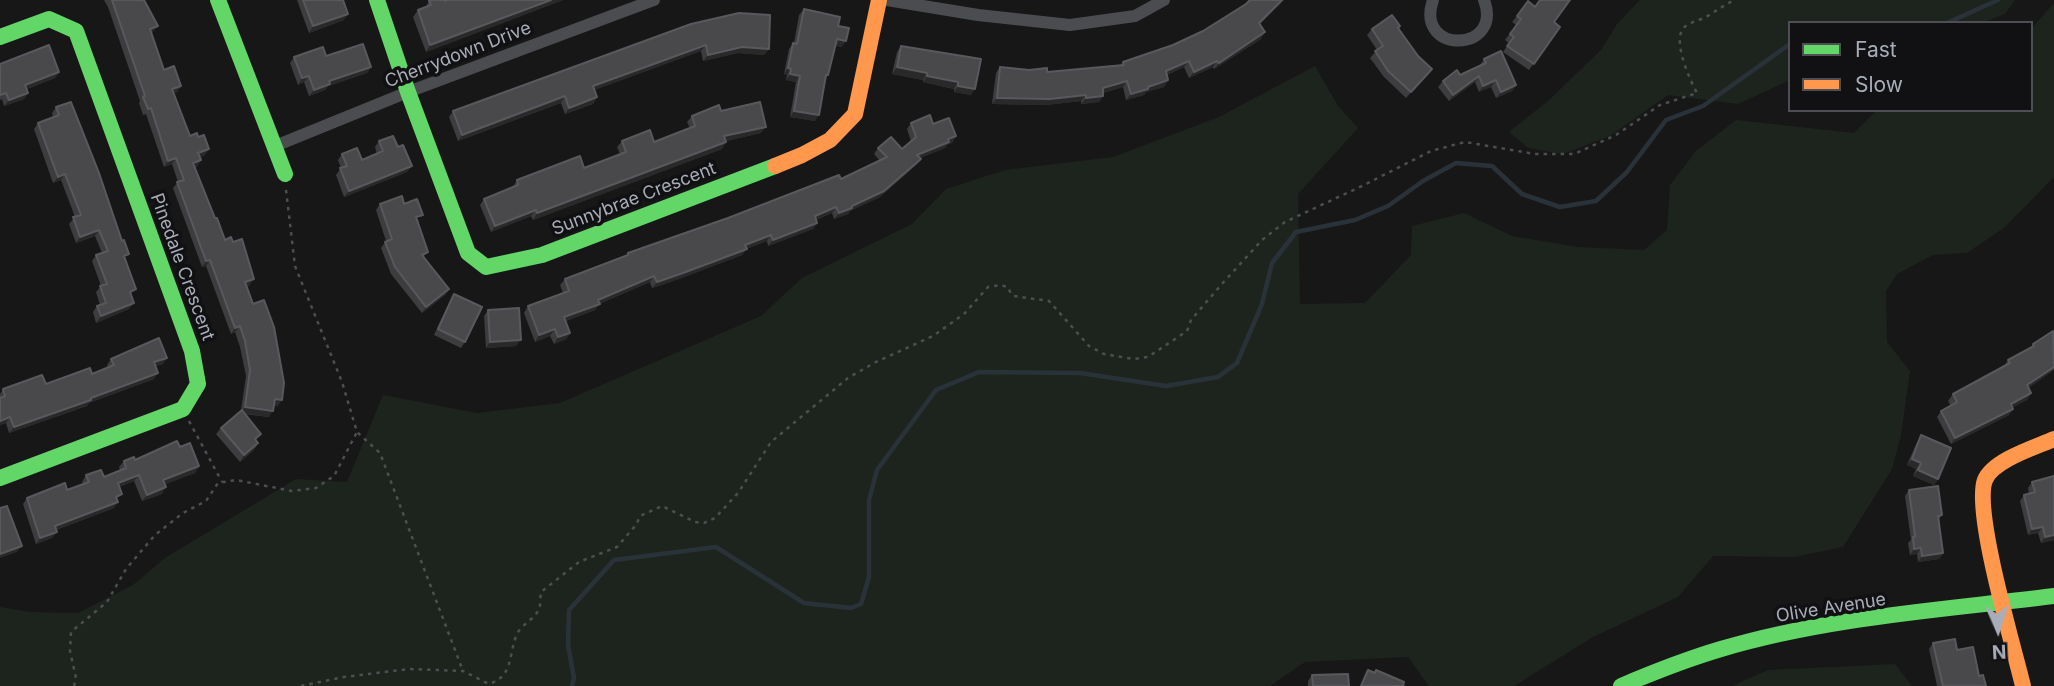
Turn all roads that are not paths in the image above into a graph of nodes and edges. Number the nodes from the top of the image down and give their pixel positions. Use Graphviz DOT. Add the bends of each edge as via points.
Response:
graph roads {
  1 [pos="218,0"];
  2 [pos="377,0"];
  3 [pos="654,0"];
  4 [pos="879,0"];
  5 [pos="887,0"];
  6 [pos="1164,0"];
  7 [pos="1433,0"];
  8 [pos="1484,0"];
  9 [pos="0,37"];
  10 [pos="408,92"];
  11 [pos="275,146"];
  12 [pos="285,173"];
  13 [pos="2054,439"];
  14 [pos="0,478"];
  15 [pos="2054,596"];
  16 [pos="2003,603"];
  17 [pos="1621,686"];
  18 [pos="2023,686"];
  1 -- 11 [label="street"];
  2 -- 10 [label="street, Sunnybrae Crescent"];
  3 -- 10 [label="street, Cherrydown Drive"];
  4 -- 10 [label="street, Sunnybrae Crescent" via="855,114 830,140 802,155 542,255 486,267 468,253"];
  5 -- 6 [label="street" via="1070,25 1135,16"];
  7 -- 8 [label="street" via="1433,27 1456,42 1481,31 1488,13"];
  9 -- 14 [label="street, Pinedale Crescent" via="49,19 76,31 192,351 198,384 183,409"];
  10 -- 11 [label="street, Cherrydown Drive"];
  11 -- 12 [label="street"];
  13 -- 16 [label="street" via="1999,465 1985,480 1990,550"];
  15 -- 16 [label="street, Olive Avenue"];
  16 -- 17 [label="street, Olive Avenue" via="1782,634 1721,649"];
  16 -- 18 [label="street"];
}
